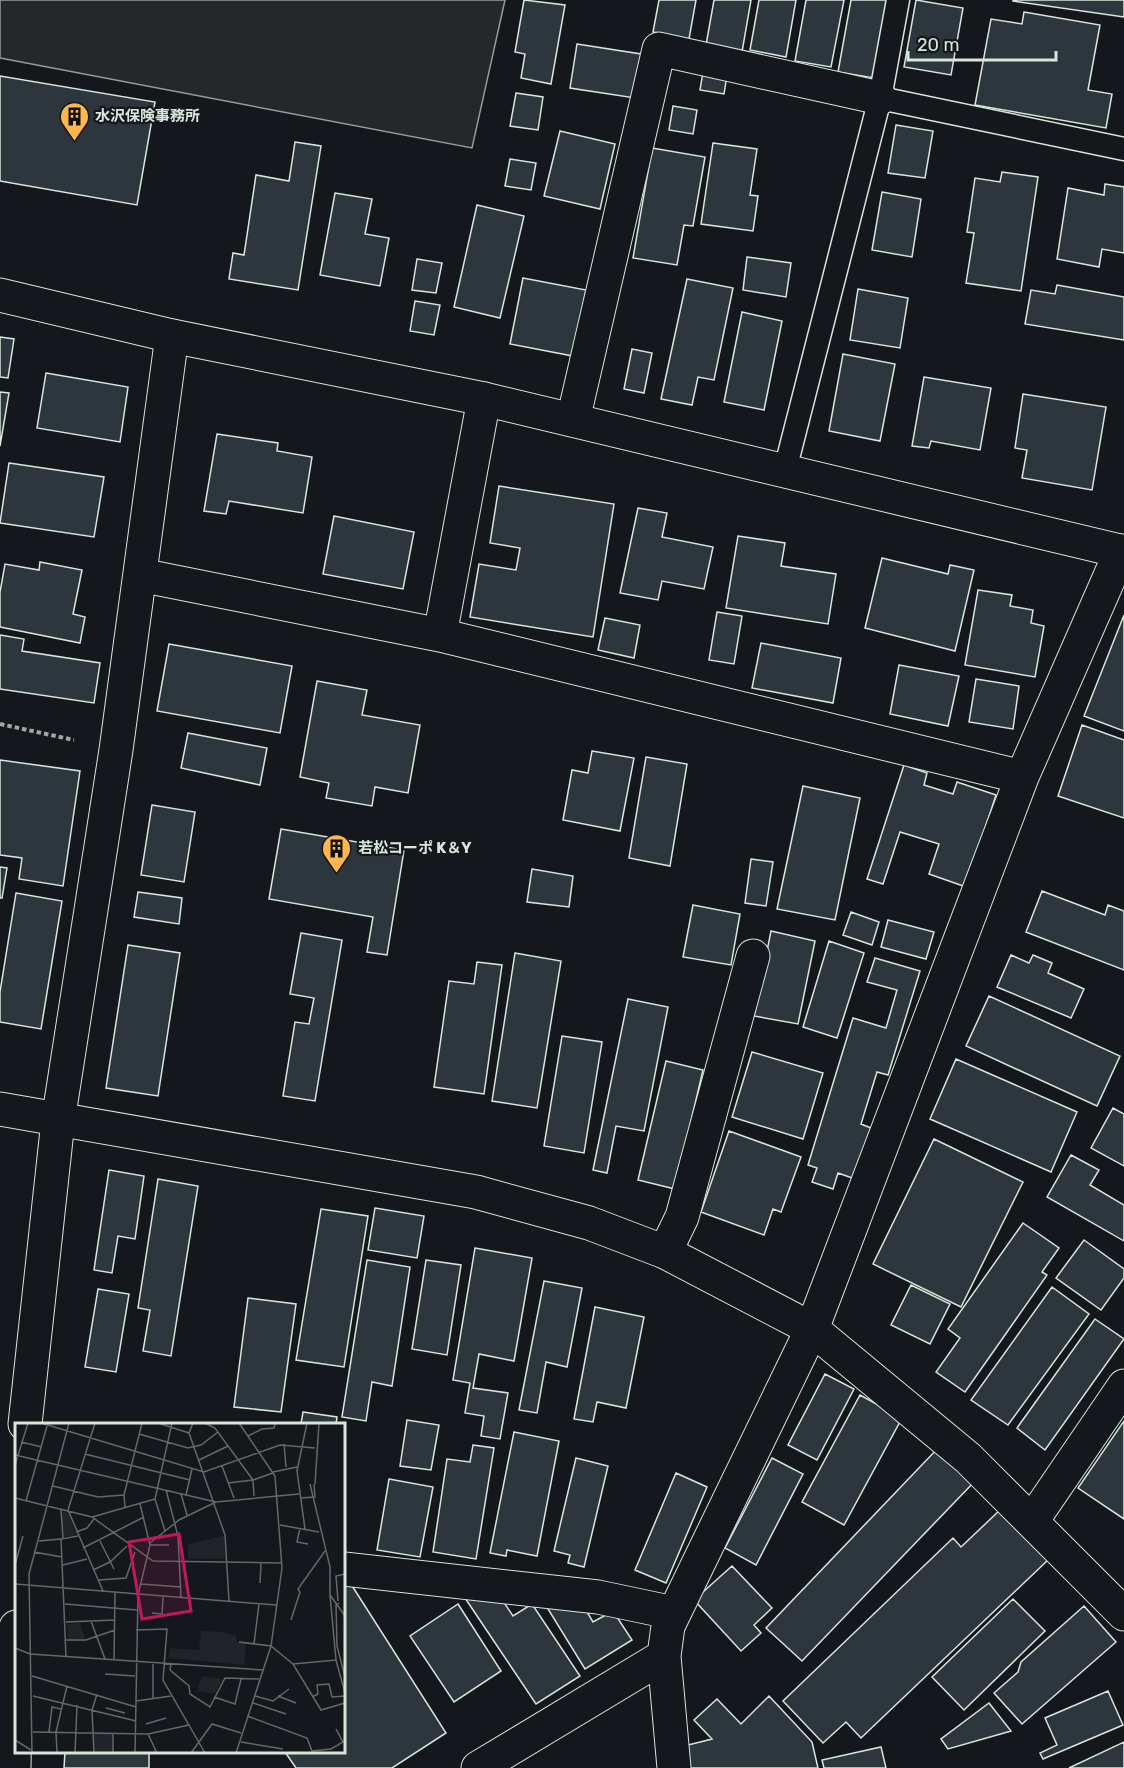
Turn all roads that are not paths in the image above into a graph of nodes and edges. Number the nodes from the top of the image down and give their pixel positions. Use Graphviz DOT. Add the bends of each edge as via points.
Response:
graph roads {
  1 [pos="898,0"];
  2 [pos="880,98"];
  3 [pos="1124,148"];
  4 [pos="0,295"];
  5 [pos="172,336"];
  6 [pos="484,399"];
  7 [pos="573,420"];
  8 [pos="785,470"];
  9 [pos="1123,546"];
  10 [pos="140,575"];
  11 [pos="441,635"];
  12 [pos="1022,777"];
  13 [pos="753,956"];
  14 [pos="0,1109"];
  15 [pos="58,1121"];
  16 [pos="665,1252"];
  17 [pos="812,1329"];
  18 [pos="1124,1386"];
  19 [pos="26,1423"];
  20 [pos="1032,1521"];
  21 [pos="345,1569"];
  22 [pos="674,1613"];
  23 [pos="1124,1614"];
  24 [pos="664,1656"];
  25 [pos="15,1698"];
  26 [pos="14,1768"];
  27 [pos="478,1768"];
  28 [pos="674,1768"];
  1 -- 2 [label="lane"];
  2 -- 3 [label="lane"];
  2 -- 7 [label="street" via="659,49"];
  2 -- 8 [label="lane"];
  4 -- 5 [label="street"];
  5 -- 6 [label="street"];
  5 -- 10 [label="street"];
  6 -- 7 [label="street"];
  6 -- 11 [label="street"];
  7 -- 8 [label="street"];
  8 -- 9 [label="street"];
  9 -- 12 [label="street"];
  10 -- 11 [label="street"];
  10 -- 15 [label="street"];
  11 -- 12 [label="street"];
  12 -- 17 [label="street"];
  13 -- 16 [label="street" via="682,1217"];
  14 -- 15 [label="street"];
  15 -- 16 [label="street" via="476,1192 588,1224"];
  15 -- 19 [label="street"];
  16 -- 17 [label="street"];
  17 -- 20 [label="street" via="968,1458"];
  17 -- 22 [label="street"];
  18 -- 20 [label="street"];
  20 -- 23 [label="street"];
  21 -- 22 [label="street" via="598,1597"];
  22 -- 24 [label="street"];
  24 -- 27 [label="street"];
  24 -- 28 [label="street"];
  25 -- 26 [label="street"];
}
